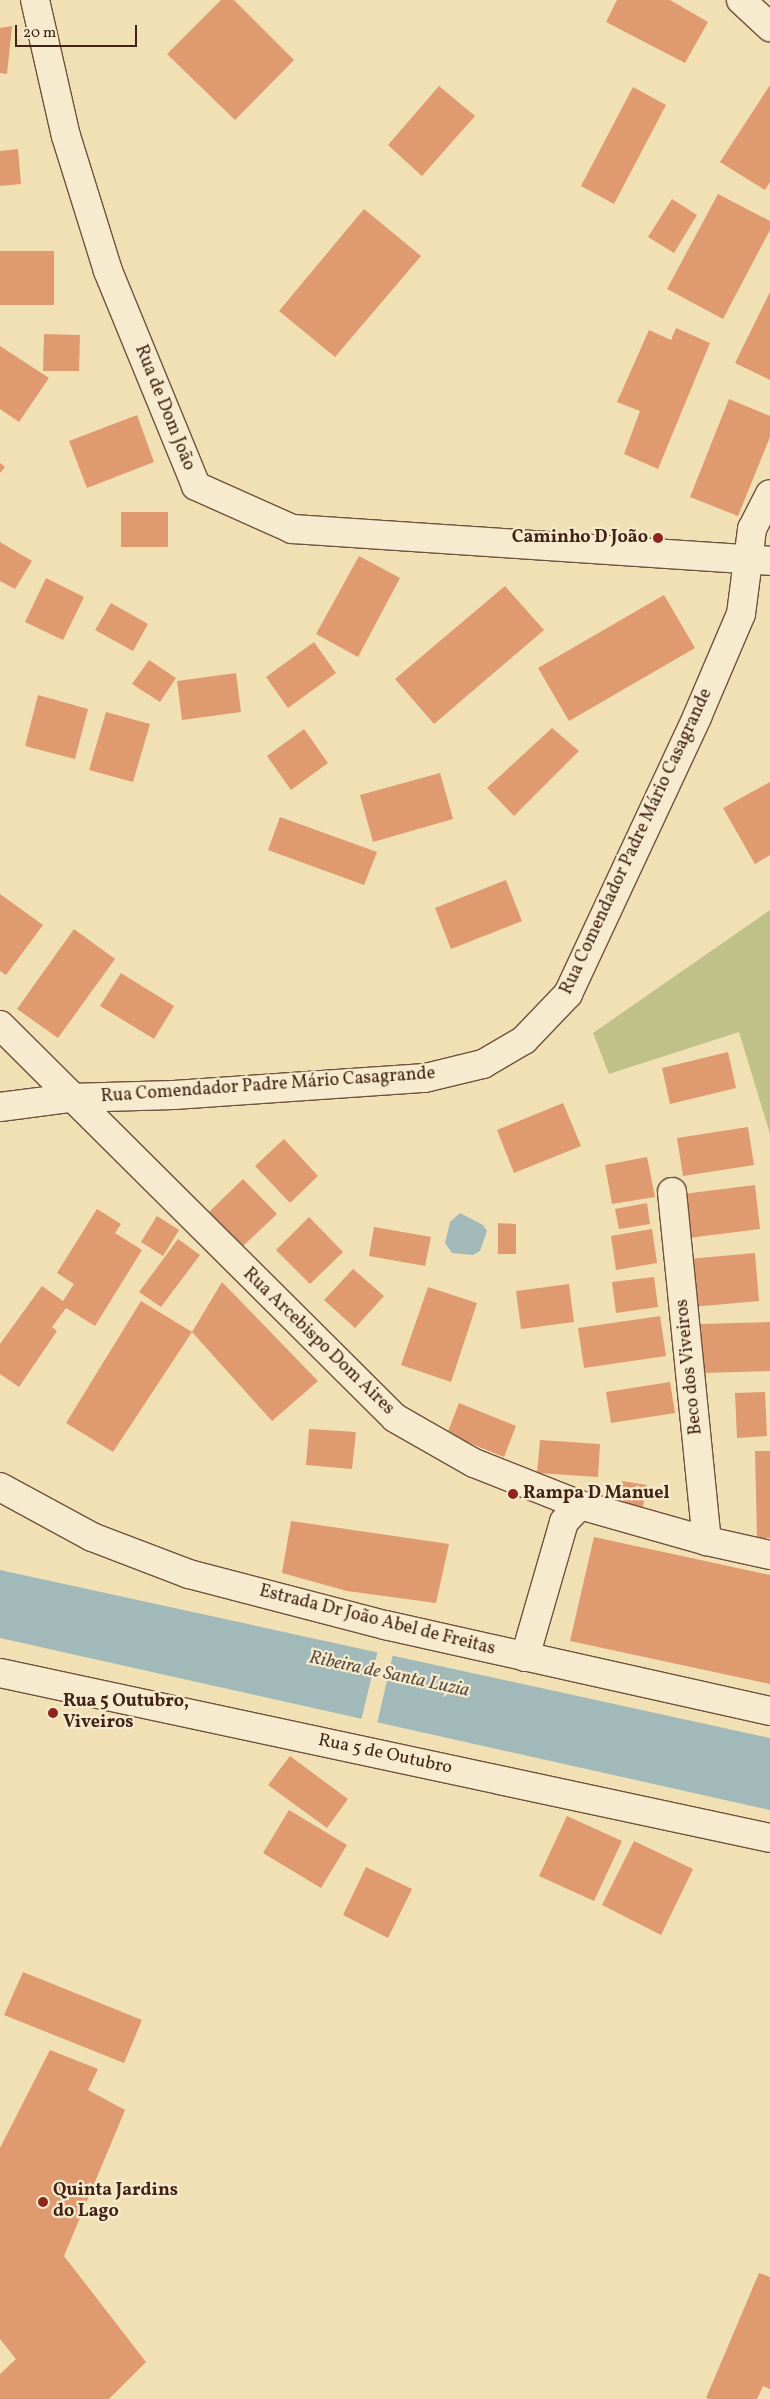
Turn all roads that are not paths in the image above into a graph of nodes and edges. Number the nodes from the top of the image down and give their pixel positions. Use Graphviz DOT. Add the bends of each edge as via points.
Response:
graph roads {
  1 [pos="35,0"];
  2 [pos="741,0"];
  3 [pos="770,27"];
  4 [pos="770,494"];
  5 [pos="758,562"];
  6 [pos="0,1025"];
  7 [pos="70,1098"];
  8 [pos="0,1107"];
  9 [pos="672,1192"];
  10 [pos="0,1487"];
  11 [pos="580,1505"];
  12 [pos="707,1541"];
  13 [pos="770,1555"];
  14 [pos="526,1657"];
  15 [pos="0,1673"];
  16 [pos="770,1711"];
  17 [pos="770,1838"];
  1 -- 5 [label="street, Rua de Dom João" via="66,136 108,271 196,486 292,529"];
  2 -- 3 [label="street"];
  4 -- 5 [label="street, Rua Comendador Padre Mário Casagrande" via="752,529"];
  5 -- 7 [label="street, Rua Comendador Padre Mário Casagrande" via="741,614 568,994 524,1040 483,1064 425,1078 174,1095"];
  6 -- 7 [label="street, Rua Arcebispo Dom Aires"];
  7 -- 8 [label="street, Rua Comendador Padre Mário Casagrande"];
  7 -- 11 [label="street, Rua Arcebispo Dom Aires" via="395,1418 474,1463"];
  9 -- 12 [label="street, Beco dos Viveiros"];
  10 -- 14 [label="street, Estrada Dr João Abel de Freitas" via="92,1537 189,1574"];
  11 -- 12 [label="street, Rua Arcebispo Dom Aires"];
  11 -- 14 [label="street" via="564,1522"];
  12 -- 13 [label="street, Rua Arcebispo Dom Aires"];
  14 -- 16 [label="street, Estrada Dr João Abel de Freitas"];
  15 -- 17 [label="street, Rua 5 de Outubro"];
}
